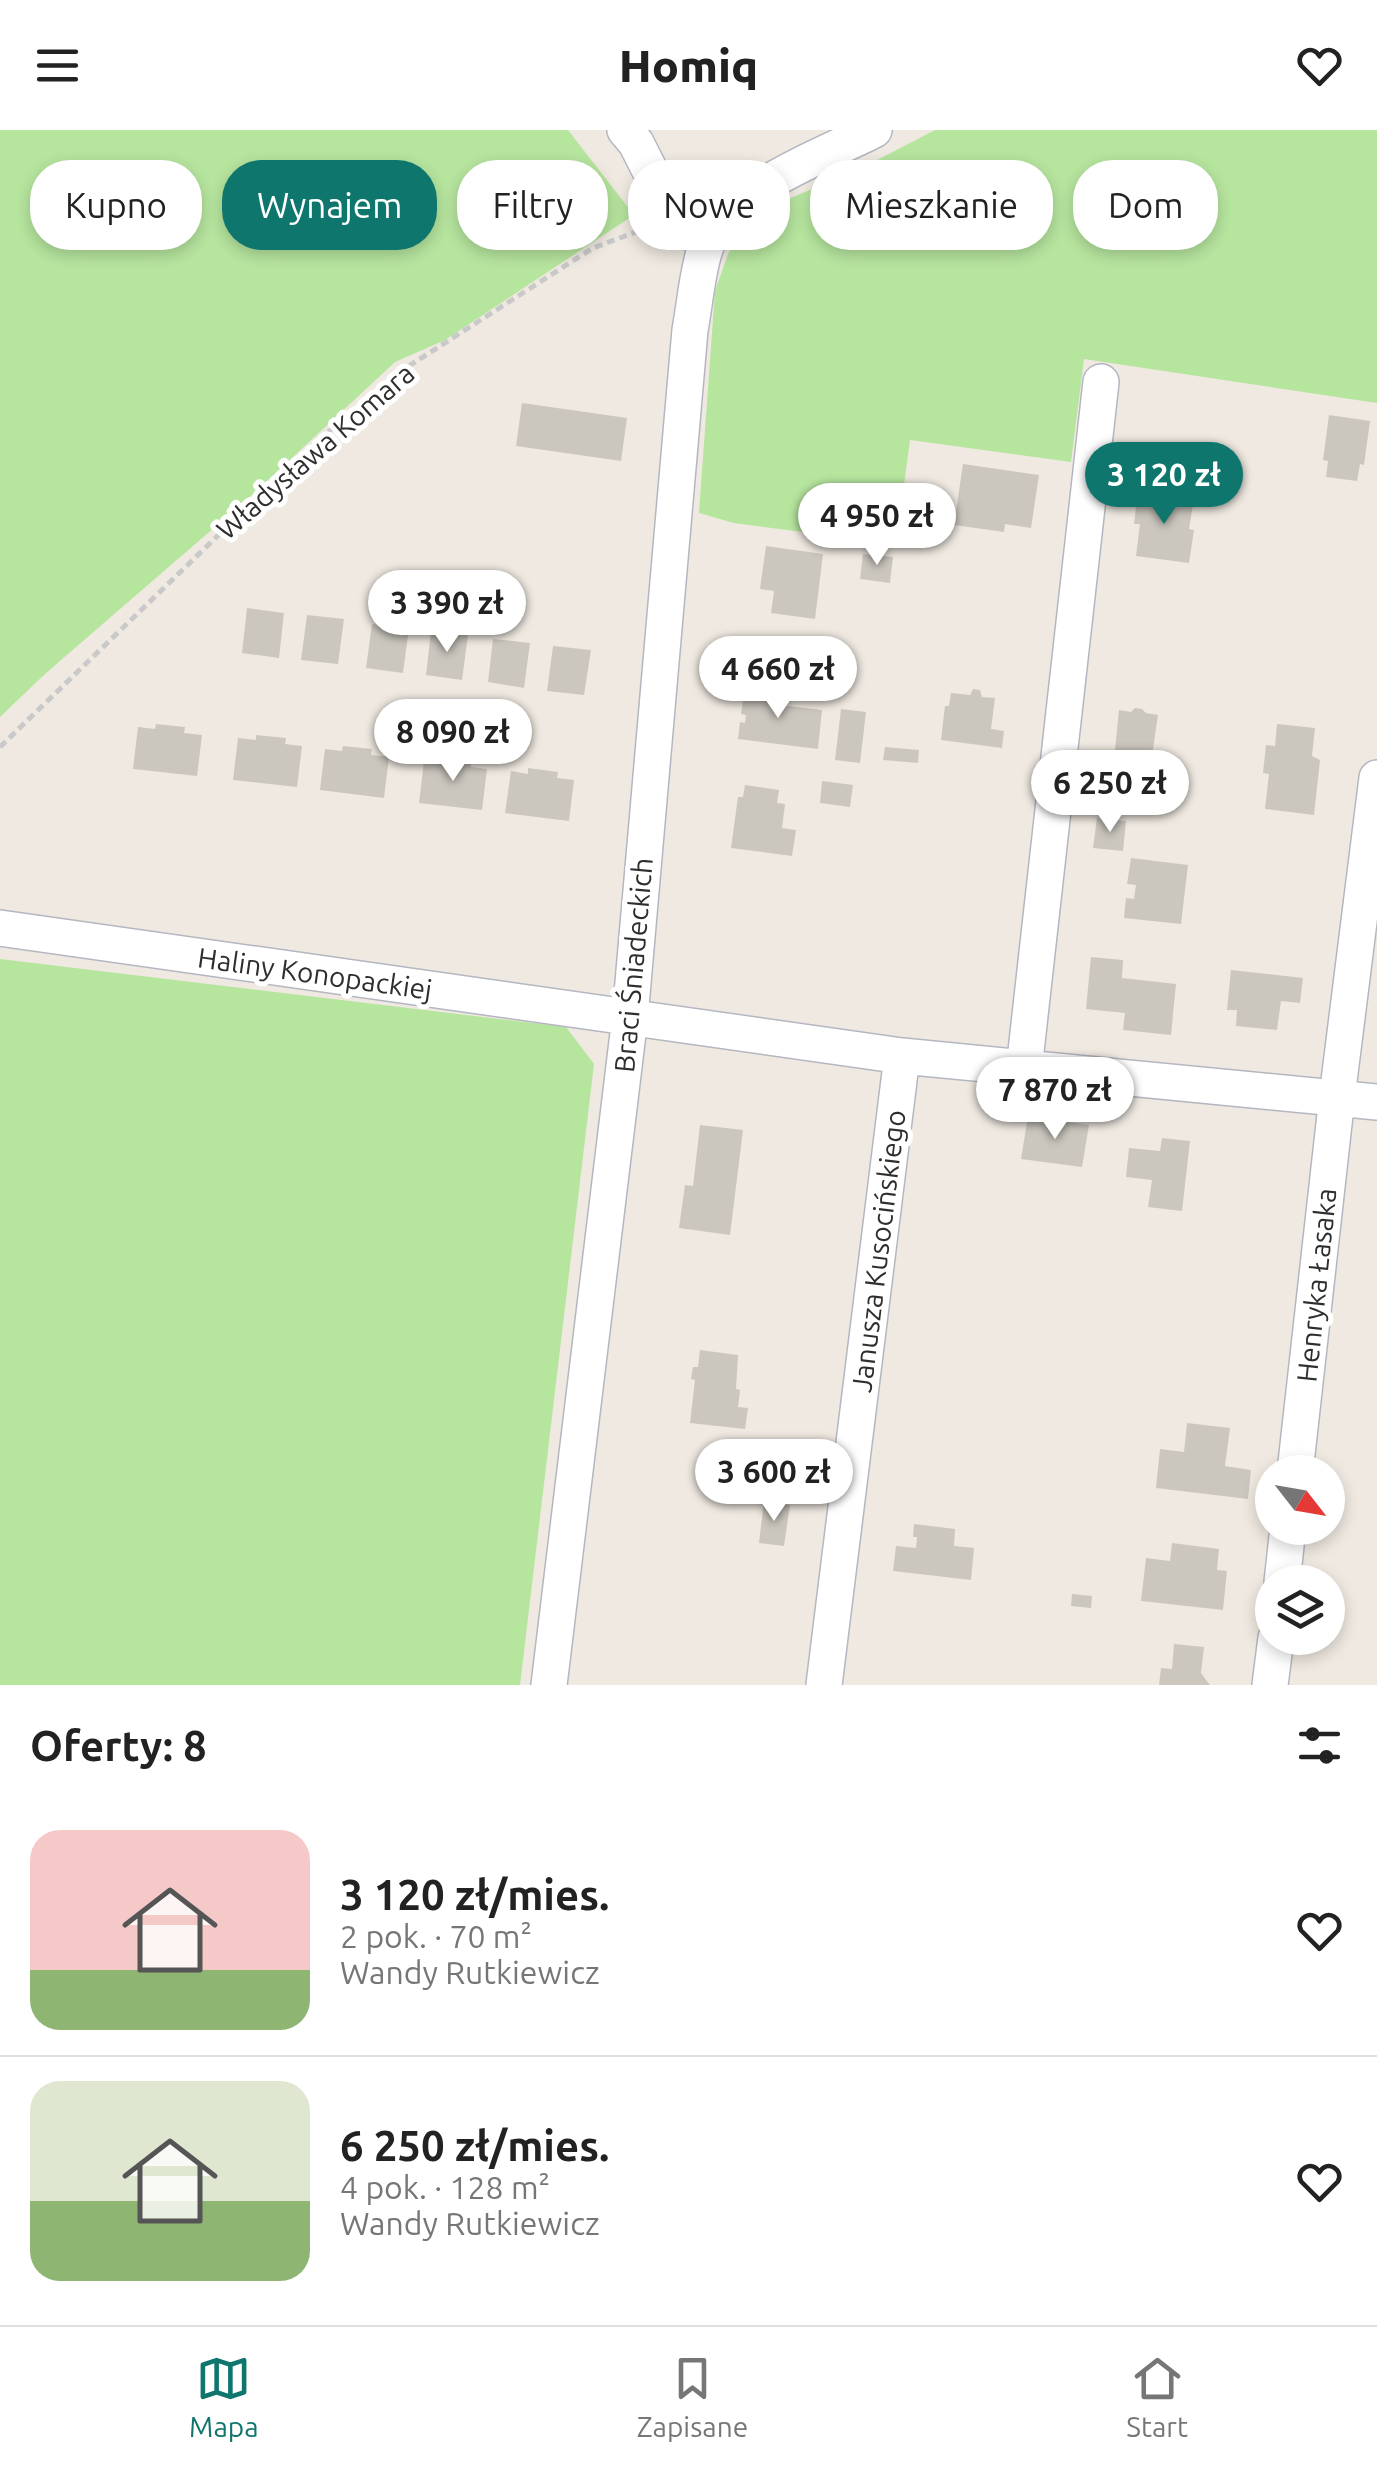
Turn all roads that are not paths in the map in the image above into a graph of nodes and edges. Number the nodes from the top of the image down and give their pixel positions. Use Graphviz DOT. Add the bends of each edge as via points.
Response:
graph roads {
  1 [pos="625,130"];
  2 [pos="874,130"];
  3 [pos="645,160"];
  4 [pos="790,173"];
  5 [pos="706,250"];
  6 [pos="1101,382"];
  7 [pos="1377,778"];
  8 [pos="0,928"];
  9 [pos="630,1017"];
  10 [pos="902,1056"];
  11 [pos="1024,1070"];
  12 [pos="1337,1097"];
  13 [pos="1377,1102"];
  14 [pos="1296,1455"];
  15 [pos="1274,1655"];
  16 [pos="549,1685"];
  17 [pos="824,1685"];
  18 [pos="1270,1685"];
  1 -- 3 [label="street"];
  2 -- 4 [label="street"];
  5 -- 9 [label="street, Braci Śniadeckich" via="690,330"];
  6 -- 11 [label="street"];
  7 -- 12 [label="street, Henryka Łasaka"];
  8 -- 9 [label="street, Haliny Konopackiej"];
  9 -- 10 [label="street, Haliny Konopackiej"];
  9 -- 16 [label="street, Braci Śniadeckich"];
  10 -- 11 [label="street, Haliny Konopackiej"];
  10 -- 17 [label="street, Janusza Kusocińskiego"];
  11 -- 12 [label="street, Haliny Konopackiej"];
  12 -- 13 [label="street, Haliny Konopackiej"];
  12 -- 14 [label="street, Henryka Łasaka"];
  15 -- 18 [label="street"];
}
